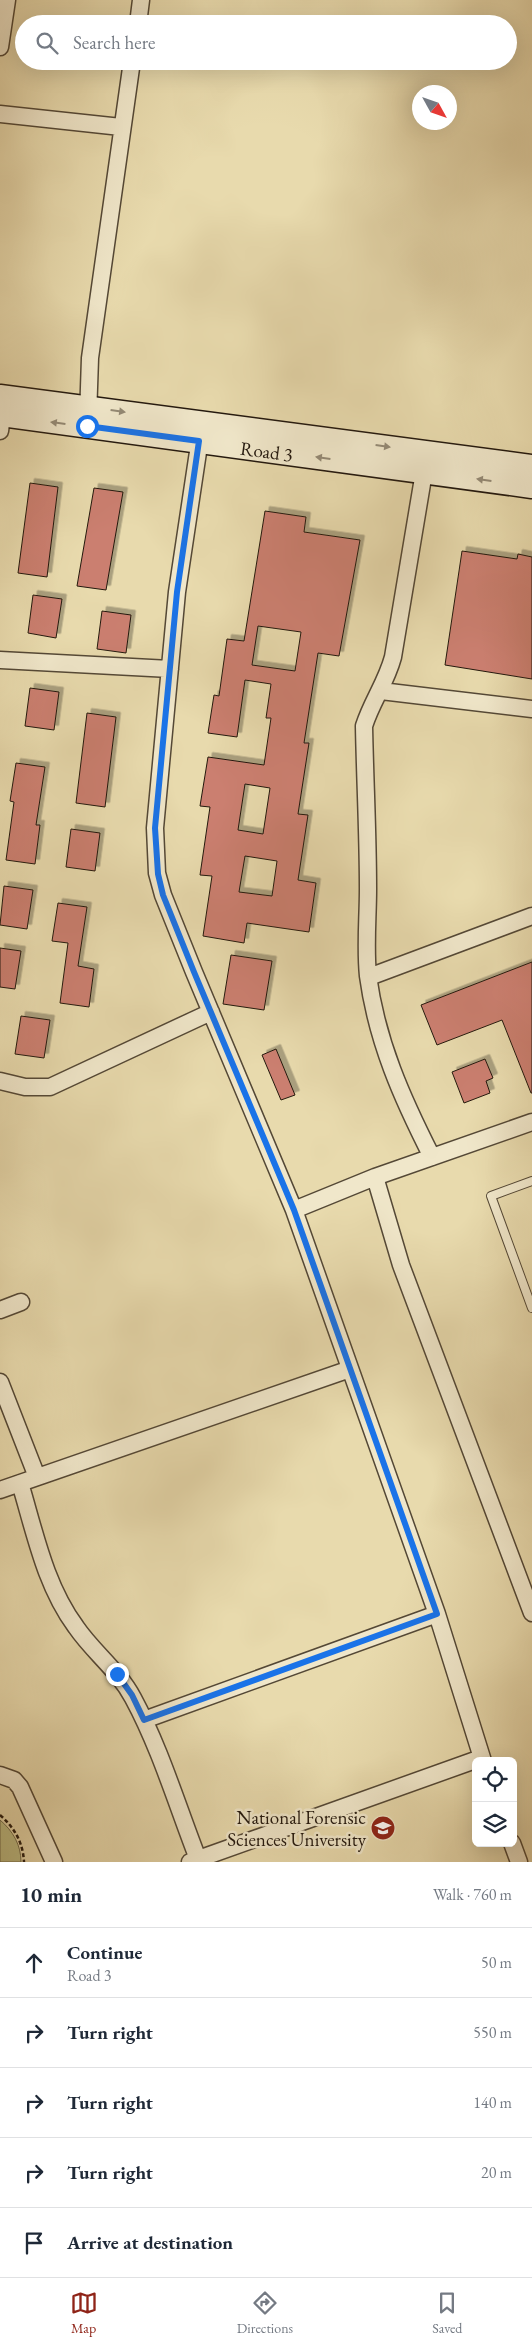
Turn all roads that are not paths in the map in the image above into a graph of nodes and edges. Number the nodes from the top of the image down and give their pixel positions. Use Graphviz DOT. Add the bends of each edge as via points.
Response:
graph roads {
  1 [pos="7,0"];
  2 [pos="141,0"];
  3 [pos="139,15"];
  4 [pos="0,47"];
  5 [pos="130,70"];
  6 [pos="0,114"];
  7 [pos="121,127"];
  8 [pos="1,414"];
  9 [pos="88,417"];
  10 [pos="201,432"];
  11 [pos="532,466"];
  12 [pos="424,472"];
  13 [pos="532,487"];
  14 [pos="0,660"];
  15 [pos="170,670"];
  16 [pos="381,691"];
  17 [pos="532,708"];
  18 [pos="532,916"];
  19 [pos="368,977"];
  20 [pos="211,1012"];
  21 [pos="0,1082"];
  22 [pos="532,1122"];
  23 [pos="432,1157"];
  24 [pos="375,1177"];
  25 [pos="532,1181"];
  26 [pos="294,1210"];
  27 [pos="21,1302"];
  28 [pos="532,1308"];
  29 [pos="0,1310"];
  30 [pos="350,1369"];
  31 [pos="0,1382"];
  32 [pos="37,1478"];
  33 [pos="20,1483"];
  34 [pos="0,1490"];
  35 [pos="532,1612"];
  36 [pos="437,1614"];
  37 [pos="144,1720"];
  38 [pos="481,1757"];
  39 [pos="472,1763"];
  40 [pos="0,1775"];
  41 [pos="513,1847"];
  42 [pos="194,1860"];
  43 [pos="54,1862"];
  44 [pos="519,1862"];
  1 -- 4 [label="street"];
  2 -- 3 [label="street"];
  5 -- 7 [label="street"];
  6 -- 7 [label="street"];
  7 -- 9 [label="street" via="90,358"];
  8 -- 9 [label="street, Road 3"];
  9 -- 10 [label="street, Road 3"];
  10 -- 11 [label="street, Road 3, one-way"];
  12 -- 10 [label="street, Road 3, one-way"];
  10 -- 15 [label="street" via="177,592"];
  13 -- 12 [label="street, Road 3, one-way"];
  12 -- 16 [label="street" via="393,657"];
  14 -- 15 [label="street"];
  15 -- 20 [label="street" via="155,828 158,874 163,895"];
  16 -- 17 [label="street"];
  16 -- 19 [label="street" via="364,726"];
  18 -- 19 [label="street"];
  19 -- 23 [label="street" via="391,1070"];
  20 -- 21 [label="street" via="50,1088 25,1088"];
  20 -- 26 [label="street"];
  22 -- 23 [label="street"];
  23 -- 24 [label="street"];
  24 -- 26 [label="street"];
  24 -- 35 [label="street" via="401,1265"];
  25 -- 28 [label="lane" via="491,1196"];
  26 -- 30 [label="street"];
  27 -- 29 [label="street"];
  30 -- 32 [label="street"];
  30 -- 36 [label="street"];
  31 -- 32 [label="street"];
  32 -- 33 [label="street"];
  33 -- 34 [label="street"];
  33 -- 37 [label="street" via="50,1584 76,1628 132,1695"];
  36 -- 37 [label="street"];
  36 -- 38 [label="street"];
  37 -- 42 [label="street"];
  39 -- 42 [label="street"];
  40 -- 43 [label="street" via="20,1786"];
  41 -- 44 [label="street"];
}
